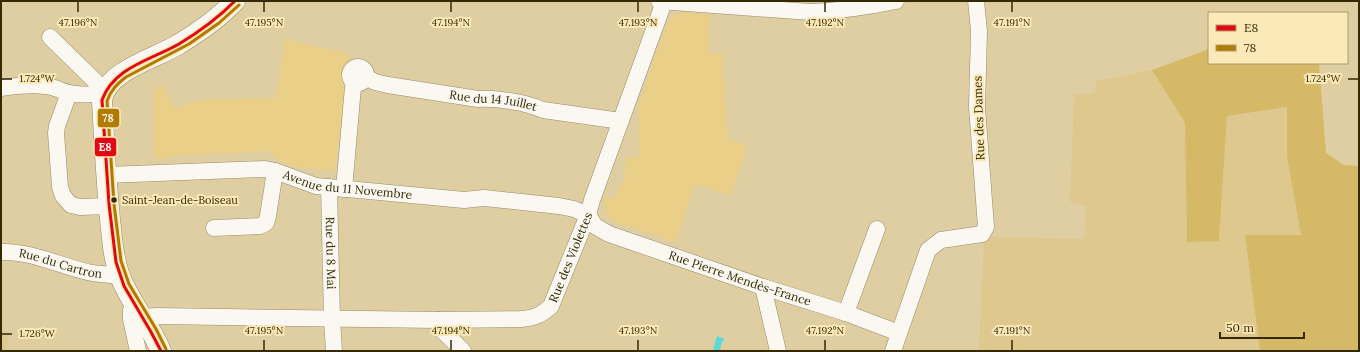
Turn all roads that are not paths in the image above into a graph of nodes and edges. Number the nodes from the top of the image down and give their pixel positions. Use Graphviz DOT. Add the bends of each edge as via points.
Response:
graph roads {
  1 [pos="235,1"];
  2 [pos="667,1"];
  3 [pos="896,1"];
  4 [pos="976,1"];
  5 [pos="50,37"];
  6 [pos="361,79"];
  7 [pos="1,88"];
  8 [pos="69,93"];
  9 [pos="103,94"];
  10 [pos="621,121"];
  11 [pos="275,171"];
  12 [pos="106,175"];
  13 [pos="336,188"];
  14 [pos="108,206"];
  15 [pos="588,215"];
  16 [pos="214,228"];
  17 [pos="877,229"];
  18 [pos="1,252"];
  19 [pos="120,276"];
  20 [pos="763,287"];
  21 [pos="140,311"];
  22 [pos="846,313"];
  23 [pos="332,319"];
  24 [pos="446,320"];
  25 [pos="899,333"];
  26 [pos="138,351"];
  27 [pos="161,351"];
  28 [pos="334,351"];
  29 [pos="464,351"];
  30 [pos="778,351"];
  31 [pos="893,351"];
  1 -- 9 [label="main road" via="213,22 178,45 119,76 107,86"];
  2 -- 3 [label="street" via="810,12 867,7"];
  2 -- 10 [label="street, Rue des Violettes"];
  4 -- 25 [label="street, Rue des Dames" via="979,31 977,107 986,227 982,234 941,240 928,250"];
  5 -- 9 [label="street" via="99,85"];
  6 -- 10 [label="street, Rue du 14 Juillet"];
  6 -- 13 [label="street, Rue du 8 Mai" via="353,87"];
  7 -- 8 [label="street" via="45,86"];
  8 -- 9 [label="street"];
  8 -- 14 [label="street" via="56,133 63,196 71,205"];
  9 -- 12 [label="main road"];
  10 -- 15 [label="street, Rue des Violettes"];
  11 -- 12 [label="street, Avenue du 11 Novembre" via="256,169"];
  11 -- 13 [label="street, Avenue du 11 Novembre" via="316,186"];
  11 -- 16 [label="street" via="266,223 260,226"];
  12 -- 14 [label="main road"];
  13 -- 15 [label="street, Avenue du 11 Novembre" via="464,200 484,198 523,202 574,209"];
  13 -- 23 [label="street, Rue du 8 Mai"];
  14 -- 19 [label="main road" via="113,248"];
  15 -- 20 [label="street, Rue Pierre Mendès-France" via="595,226 609,234"];
  15 -- 24 [label="street, Rue des Violettes" via="551,306 542,314 521,319"];
  17 -- 22 [label="street"];
  18 -- 19 [label="street, Rue du Cartron" via="11,252 92,273"];
  19 -- 21 [label="main road"];
  20 -- 22 [label="street, Rue Pierre Mendès-France"];
  20 -- 30 [label="street"];
  21 -- 23 [label="street, Rue des Violettes" via="157,316"];
  21 -- 26 [label="street" via="132,310 131,319"];
  21 -- 27 [label="main road"];
  22 -- 25 [label="street, Rue Pierre Mendès-France"];
  23 -- 24 [label="street, Rue des Violettes"];
  23 -- 28 [label="street, Rue du 8 Mai"];
  24 -- 29 [label="street"];
  25 -- 31 [label="street"];
}
